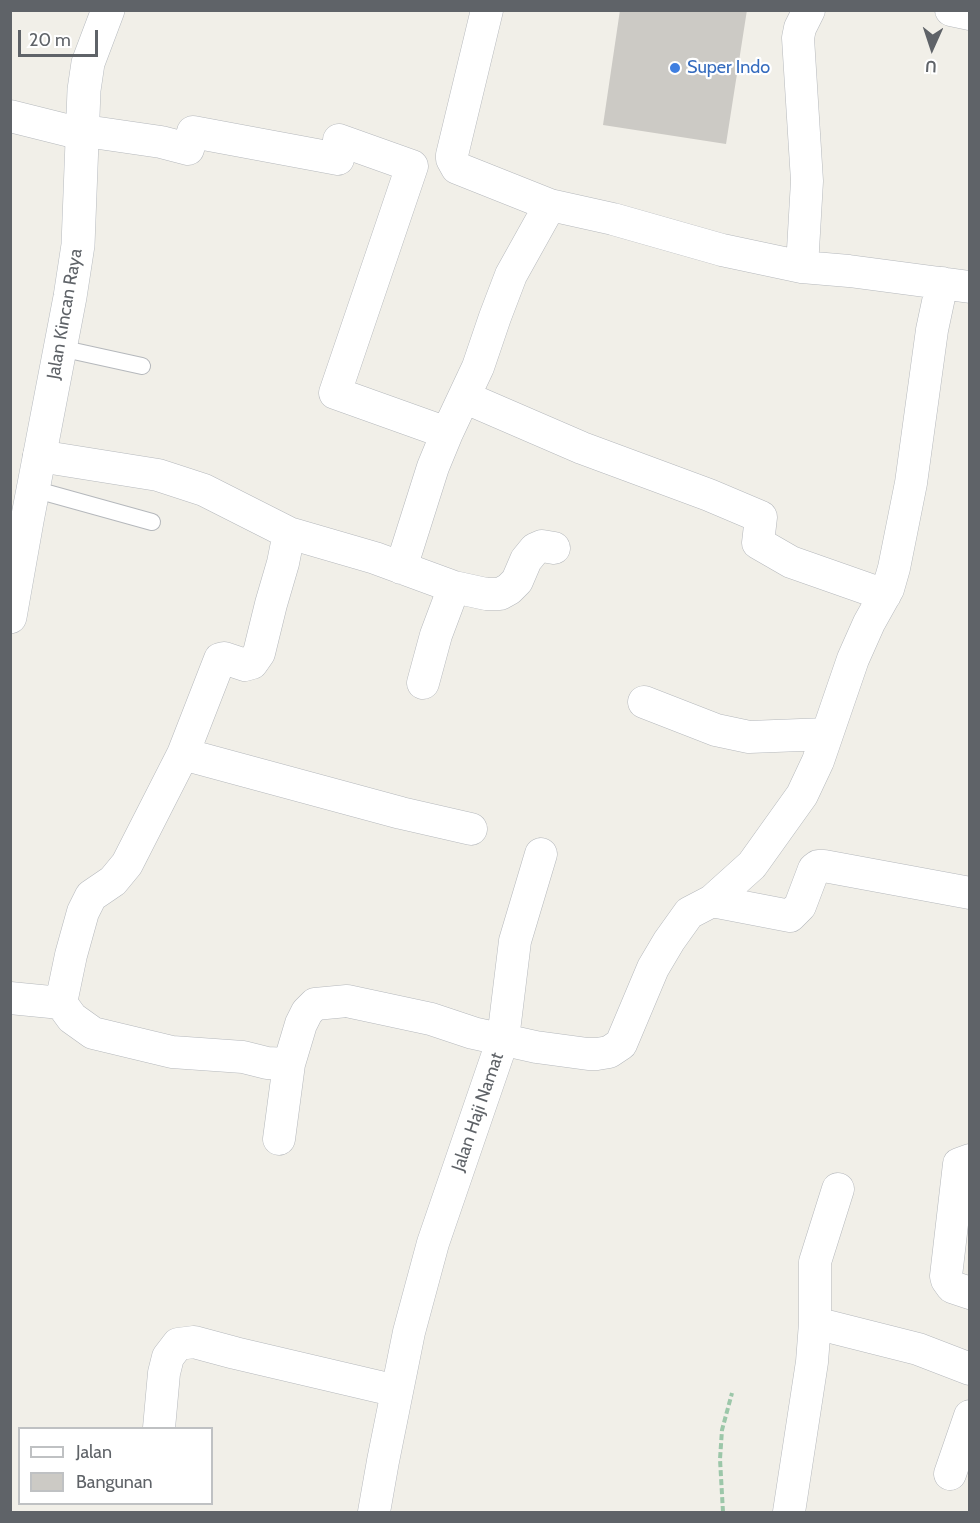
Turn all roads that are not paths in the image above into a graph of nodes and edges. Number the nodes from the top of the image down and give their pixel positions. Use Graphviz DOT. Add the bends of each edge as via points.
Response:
graph roads {
  1 [pos="108,10"];
  2 [pos="487,10"];
  3 [pos="809,10"];
  4 [pos="951,10"];
  5 [pos="969,14"];
  6 [pos="10,116"];
  7 [pos="91,134"];
  8 [pos="550,205"];
  9 [pos="802,267"];
  10 [pos="956,285"];
  11 [pos="60,348"];
  12 [pos="142,366"];
  13 [pos="464,397"];
  14 [pos="447,433"];
  15 [pos="39,456"];
  16 [pos="33,489"];
  17 [pos="19,518"];
  18 [pos="152,522"];
  19 [pos="289,533"];
  20 [pos="554,548"];
  21 [pos="401,568"];
  22 [pos="454,587"];
  23 [pos="885,595"];
  24 [pos="10,617"];
  25 [pos="423,683"];
  26 [pos="644,702"];
  27 [pos="827,734"];
  28 [pos="183,754"];
  29 [pos="471,829"];
  30 [pos="541,854"];
  31 [pos="969,893"];
  32 [pos="712,901"];
  33 [pos="10,998"];
  34 [pos="61,1003"];
  35 [pos="503,1039"];
  36 [pos="289,1064"];
  37 [pos="279,1139"];
  38 [pos="969,1161"];
  39 [pos="838,1189"];
  40 [pos="969,1293"];
  41 [pos="815,1323"];
  42 [pos="969,1369"];
  43 [pos="397,1391"];
  44 [pos="969,1416"];
  45 [pos="159,1427"];
  46 [pos="950,1474"];
  47 [pos="374,1512"];
  48 [pos="789,1512"];
  1 -- 7 [label="main road, Jalan Kincan Raya" via="88,63 84,90"];
  2 -- 8 [label="street" via="452,159 458,168"];
  3 -- 9 [label="street" via="798,38 807,181"];
  4 -- 5 [label="street"];
  6 -- 7 [label="street"];
  7 -- 11 [label="main road, Jalan Kincan Raya" via="78,245"];
  7 -- 14 [label="street" via="188,149 193,132 338,159 339,140 412,166 335,393"];
  8 -- 9 [label="street"];
  8 -- 13 [label="street" via="511,274"];
  9 -- 10 [label="street"];
  10 -- 23 [label="street, Jalan Haji Namat" via="932,330 911,483"];
  11 -- 12 [label="lane"];
  11 -- 15 [label="main road, Jalan Kincan Raya"];
  13 -- 14 [label="street"];
  13 -- 23 [label="street" via="582,448 761,517 758,543 791,562"];
  14 -- 21 [label="street"];
  15 -- 16 [label="main road, Jalan Kincan Raya"];
  15 -- 19 [label="street" via="158,475 204,490"];
  16 -- 17 [label="main road, Jalan Kincan Raya"];
  16 -- 18 [label="lane"];
  17 -- 24 [label="main road, Jalan Kincan Raya"];
  19 -- 21 [label="street"];
  19 -- 28 [label="street" via="259,653 252,663 245,665 220,659"];
  20 -- 22 [label="street" via="534,549 516,581 500,594"];
  21 -- 22 [label="street"];
  22 -- 25 [label="street"];
  23 -- 27 [label="street, Jalan Haji Namat" via="860,641"];
  26 -- 27 [label="street" via="716,730 749,737"];
  27 -- 32 [label="street, Jalan Haji Namat" via="802,795 752,865"];
  28 -- 29 [label="street"];
  28 -- 34 [label="street" via="127,864 114,881 91,896 83,912"];
  30 -- 35 [label="street" via="515,941"];
  31 -- 32 [label="street" via="818,866 800,906 790,916"];
  32 -- 35 [label="street, Jalan Haji Namat" via="689,913 669,941 653,968 621,1044 609,1052 588,1054"];
  33 -- 34 [label="street"];
  34 -- 36 [label="street" via="72,1018 93,1033 172,1052"];
  35 -- 36 [label="street" via="347,1001 315,1004 301,1024"];
  35 -- 43 [label="street, Jalan Haji Namat" via="433,1243"];
  36 -- 37 [label="street"];
  38 -- 40 [label="street" via="959,1164 946,1275 952,1287"];
  39 -- 41 [label="street" via="815,1263"];
  41 -- 42 [label="street" via="918,1348"];
  41 -- 48 [label="street"];
  43 -- 45 [label="street" via="194,1342 178,1344 168,1357 164,1373"];
  43 -- 47 [label="street, Jalan Haji Namat"];
  44 -- 46 [label="street"];
}
